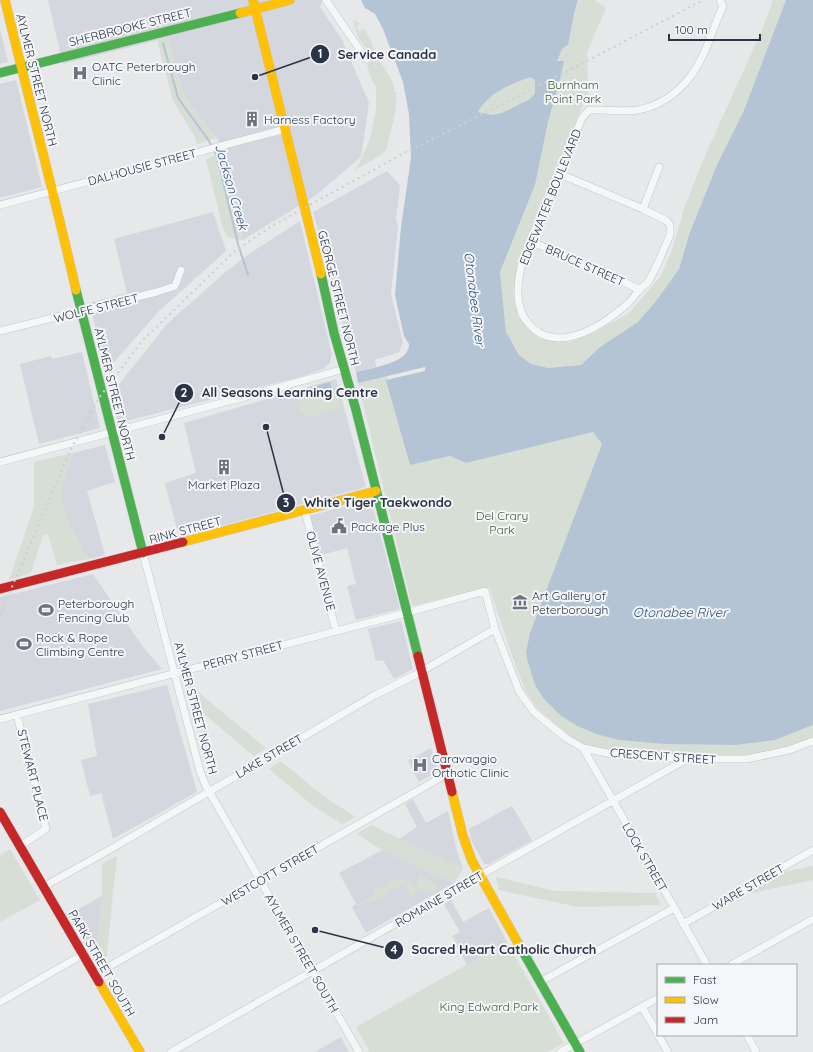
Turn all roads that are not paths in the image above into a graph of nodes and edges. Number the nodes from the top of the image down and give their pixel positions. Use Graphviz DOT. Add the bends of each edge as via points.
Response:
graph roads {
  1 [pos="5,0"];
  2 [pos="290,0"];
  3 [pos="326,0"];
  4 [pos="721,3"];
  5 [pos="254,4"];
  6 [pos="269,5"];
  7 [pos="261,29"];
  8 [pos="366,59"];
  9 [pos="21,68"];
  10 [pos="0,73"];
  11 [pos="285,129"];
  12 [pos="660,167"];
  13 [pos="560,174"];
  14 [pos="53,190"];
  15 [pos="0,204"];
  16 [pos="643,209"];
  17 [pos="530,241"];
  18 [pos="182,270"];
  19 [pos="640,290"];
  20 [pos="81,310"];
  21 [pos="0,329"];
  22 [pos="344,369"];
  23 [pos="112,432"];
  24 [pos="0,462"];
  25 [pos="376,491"];
  26 [pos="305,511"];
  27 [pos="143,553"];
  28 [pos="0,590"];
  29 [pos="485,591"];
  30 [pos="407,612"];
  31 [pos="495,629"];
  32 [pos="336,631"];
  33 [pos="422,671"];
  34 [pos="174,673"];
  35 [pos="17,715"];
  36 [pos="0,719"];
  37 [pos="813,741"];
  38 [pos="584,748"];
  39 [pos="687,759"];
  40 [pos="447,774"];
  41 [pos="209,792"];
  42 [pos="613,801"];
  43 [pos="0,812"];
  44 [pos="20,846"];
  45 [pos="813,850"];
  46 [pos="480,876"];
  47 [pos="261,880"];
  48 [pos="43,887"];
  49 [pos="674,908"];
  50 [pos="813,919"];
  51 [pos="683,924"];
  52 [pos="82,955"];
  53 [pos="705,964"];
  54 [pos="733,964"];
  55 [pos="313,971"];
  56 [pos="94,975"];
  57 [pos="540,982"];
  58 [pos="657,999"];
  59 [pos="0,1002"];
  60 [pos="642,1007"];
  61 [pos="657,1033"];
  62 [pos="659,1036"];
  63 [pos="747,1036"];
  64 [pos="575,1044"];
  65 [pos="140,1052"];
  66 [pos="171,1052"];
  67 [pos="359,1052"];
  68 [pos="560,1052"];
  69 [pos="580,1052"];
  70 [pos="668,1052"];
  71 [pos="756,1052"];
  1 -- 9 [label="main road, AYLMER STREET NORTH"];
  2 -- 6 [label="main road, SHERBROOKE STREET"];
  3 -- 8 [label="street"];
  4 -- 13 [label="street, EDGEWATER BOULEVARD" via="702,58 686,82 663,101 650,107 638,110 589,110 582,118"];
  5 -- 6 [label="main road, SHERBROOKE STREET"];
  5 -- 7 [label="main road, GEORGE STREET NORTH"];
  5 -- 9 [label="main road, SHERBROOKE STREET"];
  6 -- 7 [label="main road" via="262,12"];
  7 -- 11 [label="main road, GEORGE STREET NORTH"];
  9 -- 10 [label="main road, SHERBROOKE STREET"];
  9 -- 14 [label="main road, AYLMER STREET NORTH"];
  11 -- 14 [label="street, DALHOUSIE STREET"];
  11 -- 22 [label="main road, GEORGE STREET NORTH"];
  12 -- 16 [label="street"];
  13 -- 16 [label="street"];
  13 -- 17 [label="street, EDGEWATER BOULEVARD"];
  14 -- 15 [label="street, DALHOUSIE STREET"];
  14 -- 20 [label="main road, AYLMER STREET NORTH"];
  16 -- 19 [label="street, EDGEWATER BOULEVARD" via="667,221 670,225 670,235 649,280"];
  17 -- 19 [label="street, BRUCE STREET"];
  17 -- 19 [label="street, EDGEWATER BOULEVARD" via="520,270 518,300 525,319 544,335 551,338 566,338 585,333 627,305"];
  18 -- 20 [label="street, WOLFE STREET" via="175,286"];
  20 -- 21 [label="street, WOLFE STREET" via="43,321"];
  20 -- 23 [label="main road, AYLMER STREET NORTH"];
  22 -- 23 [label="street"];
  22 -- 25 [label="main road, GEORGE STREET NORTH"];
  23 -- 24 [label="street"];
  23 -- 27 [label="main road, AYLMER STREET NORTH"];
  25 -- 26 [label="main road, RINK STREET"];
  25 -- 30 [label="main road, GEORGE STREET NORTH"];
  26 -- 27 [label="main road, RINK STREET"];
  26 -- 32 [label="street, OLIVE AVENUE"];
  27 -- 28 [label="main road, RINK STREET"];
  27 -- 34 [label="street, AYLMER STREET NORTH"];
  29 -- 30 [label="street, PERRY STREET"];
  29 -- 31 [label="street, CRESCENT STREET"];
  30 -- 32 [label="street, PERRY STREET"];
  30 -- 33 [label="main road, GEORGE STREET NORTH"];
  31 -- 33 [label="street, LAKE STREET"];
  31 -- 38 [label="street, CRESCENT STREET" via="519,691 534,712 566,738"];
  32 -- 34 [label="street, PERRY STREET"];
  33 -- 40 [label="main road, GEORGE STREET NORTH"];
  33 -- 41 [label="street, LAKE STREET" via="375,695"];
  34 -- 35 [label="street, PERRY STREET"];
  34 -- 41 [label="street, AYLMER STREET NORTH" via="200,771"];
  35 -- 36 [label="street, PERRY STREET"];
  35 -- 44 [label="street, STEWART PLACE" via="46,829"];
  37 -- 39 [label="street, CRESCENT STREET" via="789,750 747,759"];
  38 -- 39 [label="street, CRESCENT STREET" via="617,755"];
  38 -- 42 [label="street, LOCK STREET"];
  39 -- 42 [label="street, ROMAINE STREET"];
  40 -- 46 [label="main road, GEORGE STREET NORTH" via="463,836"];
  40 -- 47 [label="street, WESTCOTT STREET"];
  41 -- 47 [label="street, AYLMER STREET SOUTH"];
  41 -- 48 [label="street, LAKE STREET"];
  42 -- 46 [label="street, ROMAINE STREET"];
  42 -- 49 [label="street, LOCK STREET"];
  43 -- 44 [label="main road, PARK STREET SOUTH"];
  44 -- 48 [label="main road, PARK STREET SOUTH"];
  45 -- 51 [label="street, WARE STREET"];
  46 -- 55 [label="street, ROMAINE STREET"];
  46 -- 57 [label="main road, GEORGE STREET NORTH"];
  47 -- 55 [label="street, AYLMER STREET SOUTH"];
  47 -- 56 [label="street, WESTCOTT STREET"];
  48 -- 52 [label="main road, PARK STREET SOUTH"];
  49 -- 51 [label="street, LOCK STREET"];
  49 -- 57 [label="street"];
  50 -- 54 [label="street"];
  51 -- 53 [label="street, LOCK STREET"];
  52 -- 56 [label="main road, PARK STREET SOUTH"];
  52 -- 59 [label="street"];
  55 -- 66 [label="street, ROMAINE STREET"];
  55 -- 67 [label="street, AYLMER STREET SOUTH"];
  56 -- 65 [label="main road, PARK STREET SOUTH"];
  57 -- 64 [label="main road, GEORGE STREET NORTH"];
  58 -- 60 [label="street"];
  60 -- 61 [label="street"];
  60 -- 64 [label="street"];
  62 -- 70 [label="street"];
  63 -- 71 [label="street"];
  64 -- 68 [label="street"];
  64 -- 69 [label="main road, GEORGE STREET NORTH"];
}
